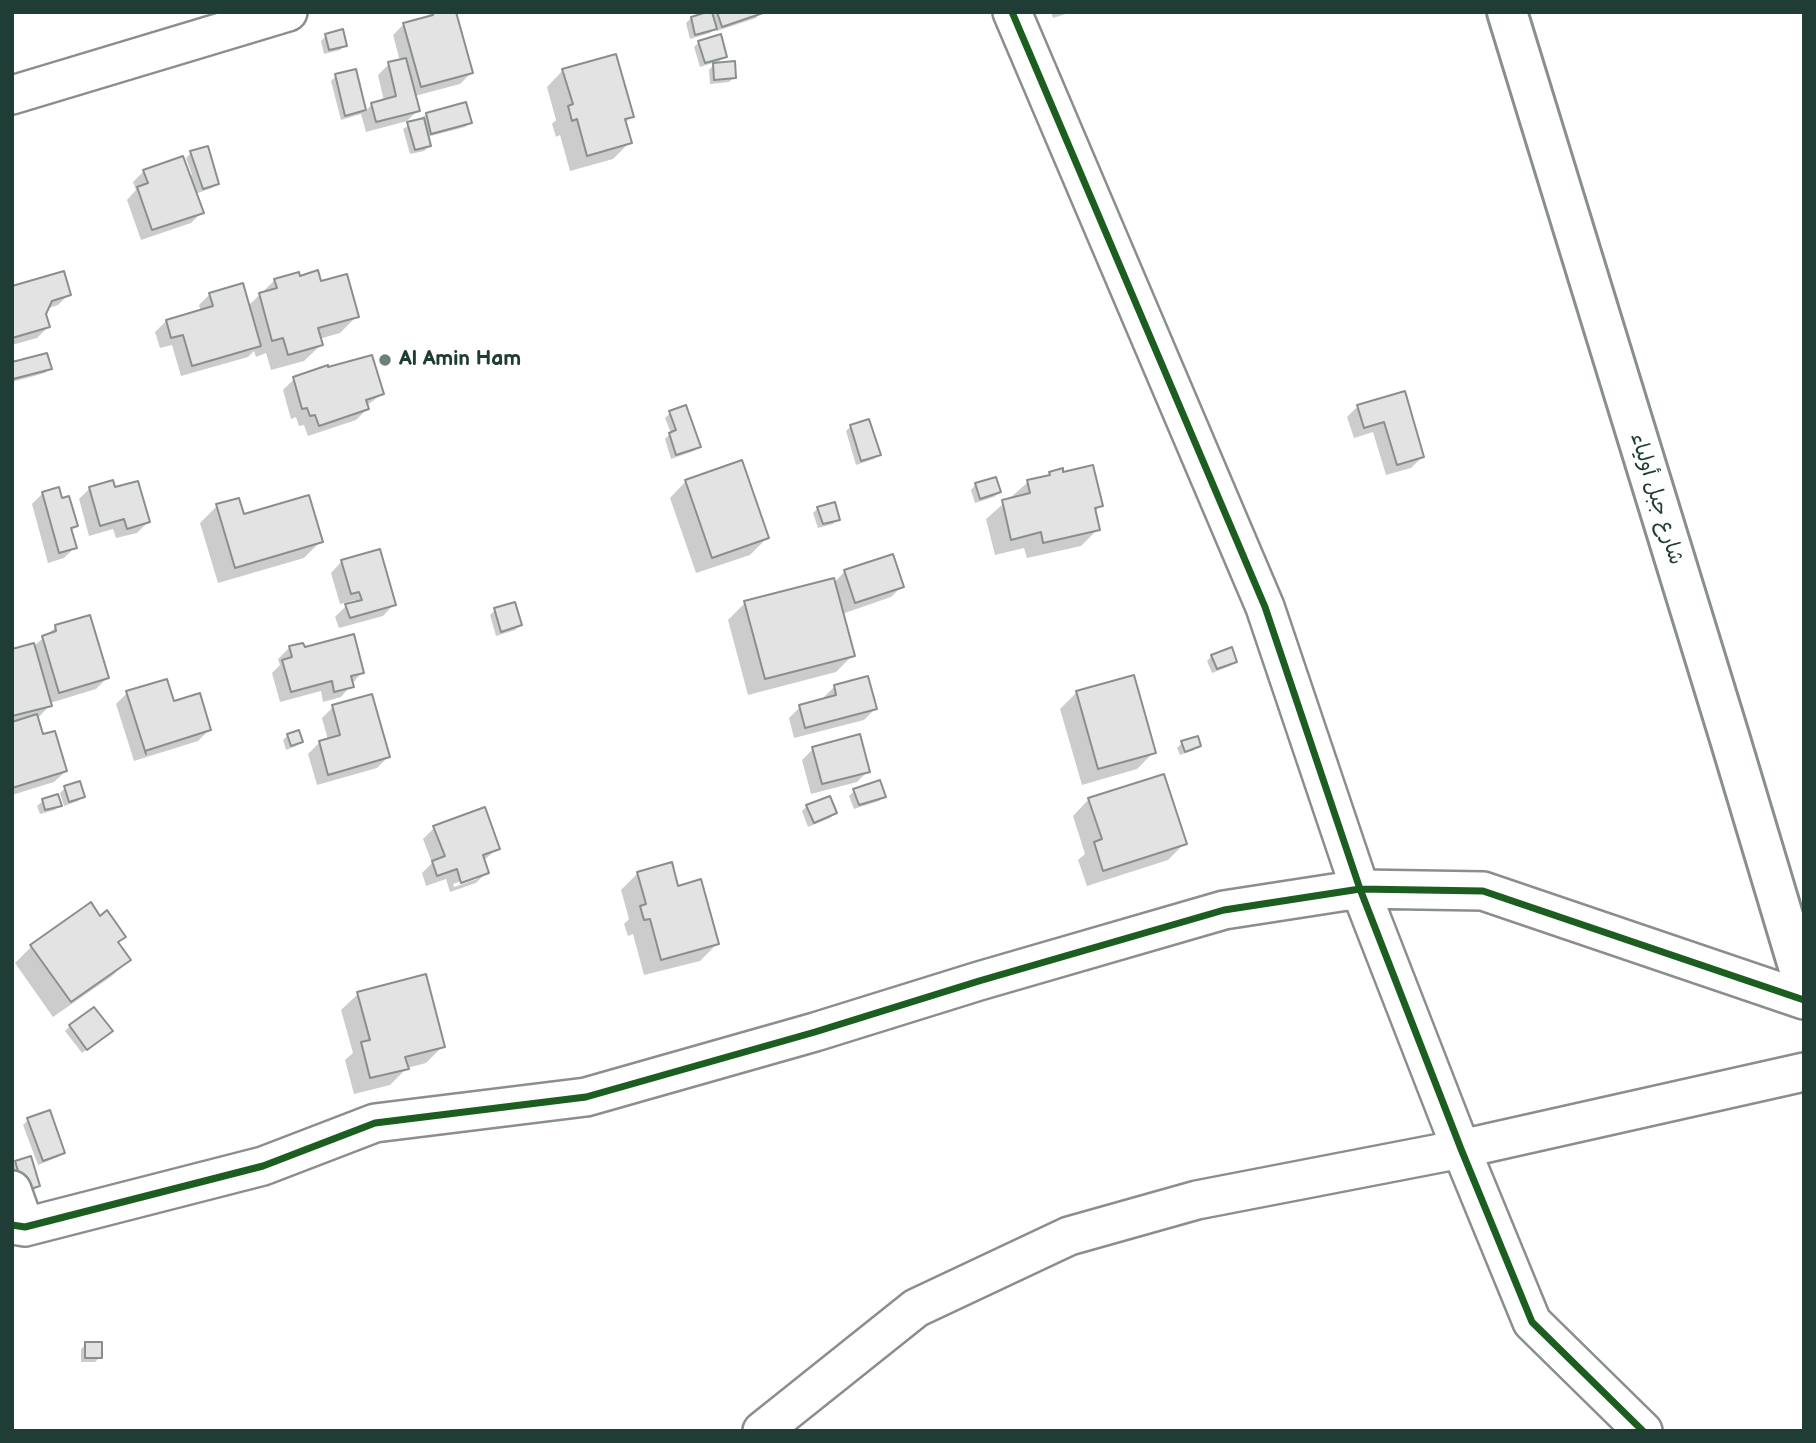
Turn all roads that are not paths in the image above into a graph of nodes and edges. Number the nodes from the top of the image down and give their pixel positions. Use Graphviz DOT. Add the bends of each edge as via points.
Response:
graph roads {
  1 [pos="288,12"];
  2 [pos="1012,12"];
  3 [pos="1507,12"];
  4 [pos="12,95"];
  5 [pos="1360,889"];
  6 [pos="1804,986"];
  7 [pos="1804,1000"];
  8 [pos="1804,1072"];
  9 [pos="1461,1149"];
  10 [pos="12,1190"];
  11 [pos="19,1226"];
  12 [pos="762,1431"];
  13 [pos="1643,1431"];
  1 -- 4 [label="street"];
  2 -- 5 [label="street" via="1265,607"];
  3 -- 6 [label="highway, شارع جبل أولياء"];
  5 -- 7 [label="street" via="1483,891"];
  5 -- 9 [label="street"];
  5 -- 11 [label="street" via="1224,910 586,1097 375,1123 263,1167"];
  8 -- 9 [label="street"];
  9 -- 12 [label="street" via="1197,1200 1069,1236 916,1308"];
  9 -- 13 [label="street" via="1532,1322"];
  10 -- 11 [label="street"];
}
